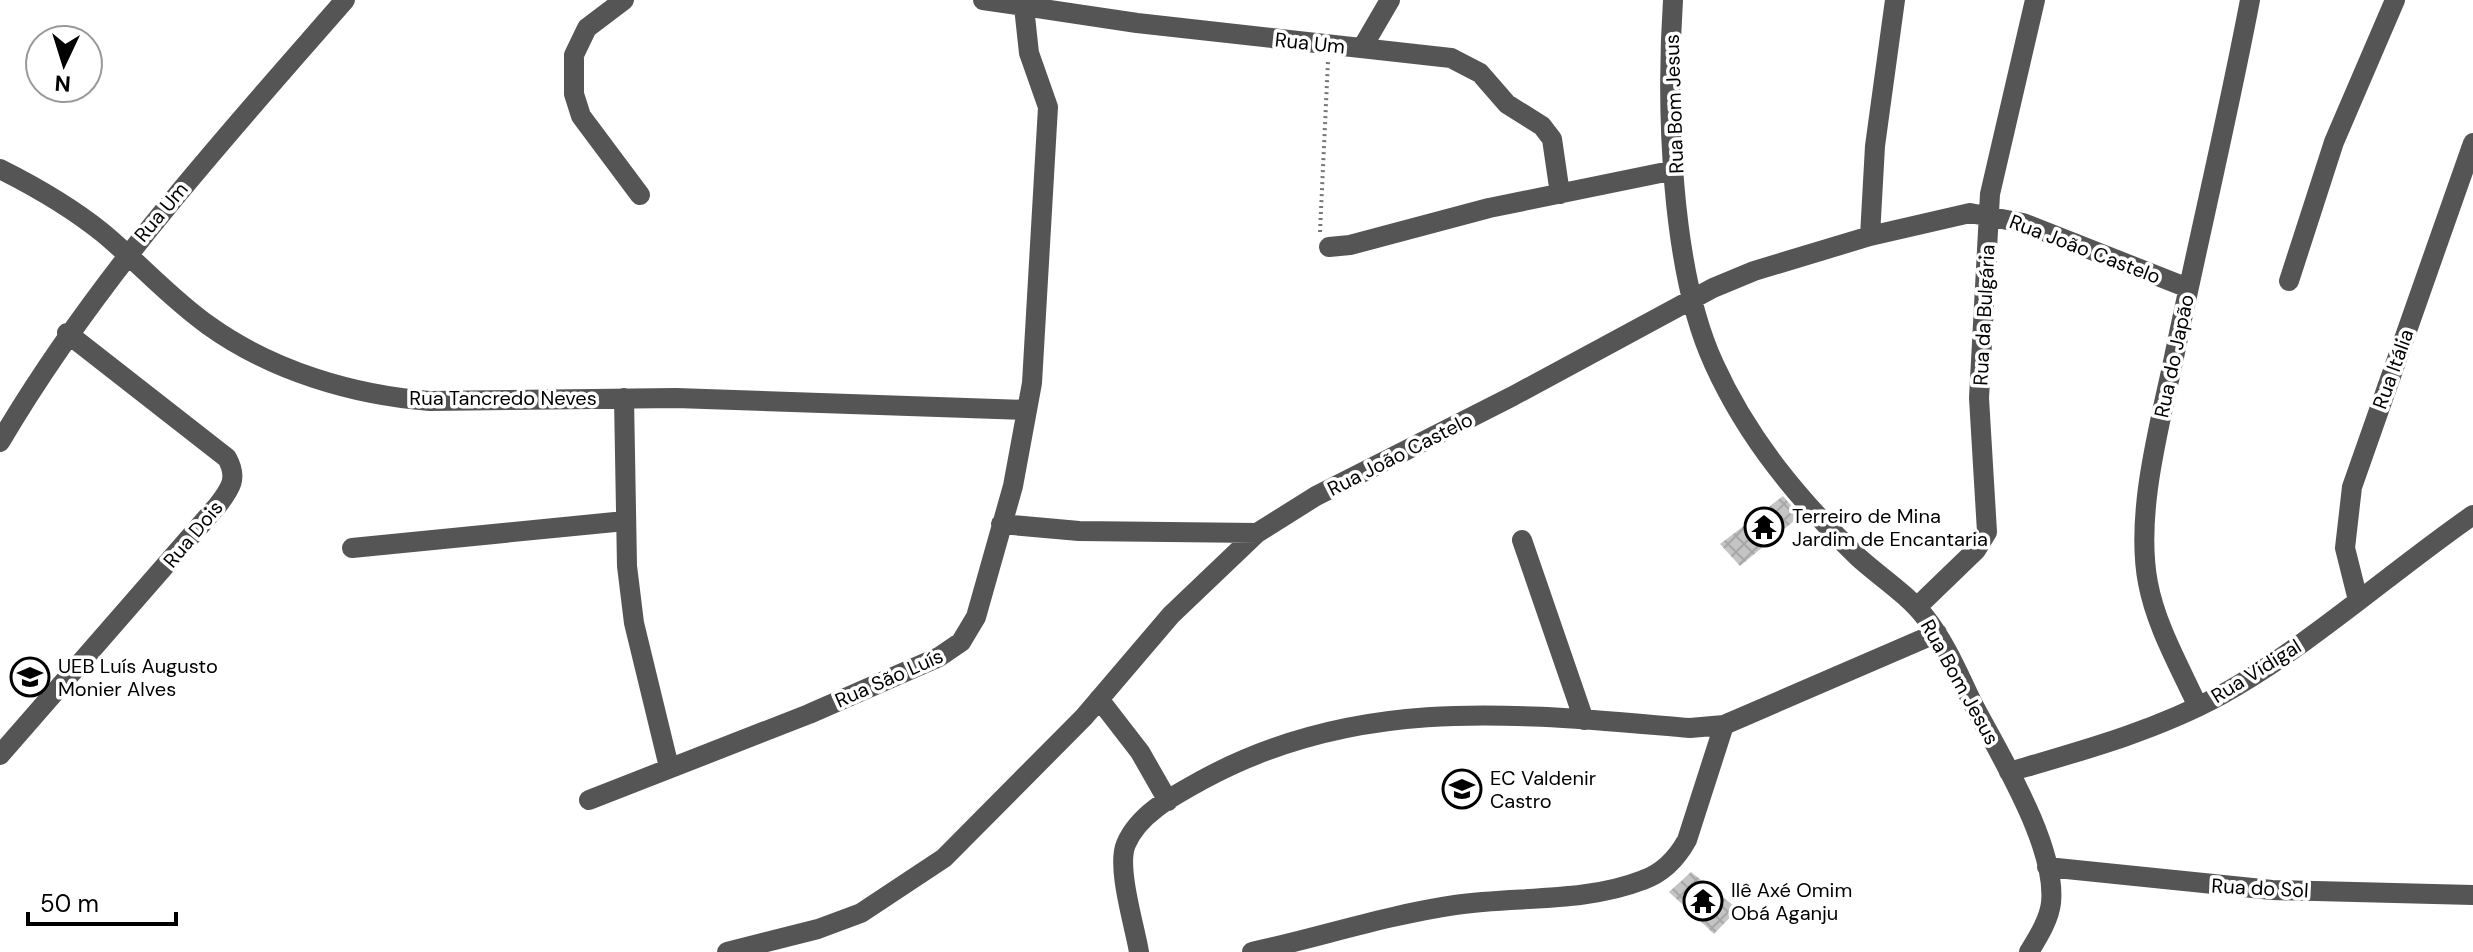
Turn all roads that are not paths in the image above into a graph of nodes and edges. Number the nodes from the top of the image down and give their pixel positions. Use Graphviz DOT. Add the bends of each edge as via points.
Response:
graph roads {
  1 [pos="345,0"];
  2 [pos="624,0"];
  3 [pos="983,0"];
  4 [pos="1390,0"];
  5 [pos="1673,0"];
  6 [pos="1895,0"];
  7 [pos="2035,0"];
  8 [pos="2250,0"];
  9 [pos="2395,0"];
  10 [pos="1024,7"];
  11 [pos="1096,9"];
  12 [pos="1362,48"];
  13 [pos="2473,143"];
  14 [pos="0,169"];
  15 [pos="1675,170"];
  16 [pos="1560,194"];
  17 [pos="640,195"];
  18 [pos="1989,214"];
  19 [pos="1870,236"];
  20 [pos="1329,247"];
  21 [pos="126,253"];
  22 [pos="2289,281"];
  23 [pos="2188,288"];
  24 [pos="1692,299"];
  25 [pos="67,333"];
  26 [pos="624,398"];
  27 [pos="1027,410"];
  28 [pos="0,442"];
  29 [pos="2473,515"];
  30 [pos="625,521"];
  31 [pos="1001,524"];
  32 [pos="1257,533"];
  33 [pos="1522,540"];
  34 [pos="352,548"];
  35 [pos="2358,600"];
  36 [pos="1917,607"];
  37 [pos="1937,633"];
  38 [pos="1099,699"];
  39 [pos="2198,707"];
  40 [pos="1584,720"];
  41 [pos="1724,725"];
  42 [pos="0,755"];
  43 [pos="669,767"];
  44 [pos="2009,772"];
  45 [pos="589,800"];
  46 [pos="1168,801"];
  47 [pos="2047,867"];
  48 [pos="2473,895"];
  49 [pos="727,952"];
  50 [pos="1139,952"];
  51 [pos="1252,952"];
  52 [pos="2029,952"];
  1 -- 21 [label="street, Rua Um"];
  2 -- 17 [label="street" via="587,28 574,55 574,94 581,116"];
  3 -- 10 [label="street, Rua Um"];
  4 -- 12 [label="street"];
  5 -- 15 [label="street, Rua Bom Jesus"];
  6 -- 19 [label="street" via="1875,146"];
  7 -- 18 [label="street, Rua da Bulgária"];
  8 -- 23 [label="street, Rua do Japão"];
  9 -- 22 [label="street" via="2334,142"];
  10 -- 11 [label="street, Rua Um"];
  10 -- 27 [label="street, Rua São Luís" via="1029,53 1048,107"];
  11 -- 12 [label="street, Rua Um"];
  12 -- 16 [label="street, Rua Um" via="1451,58 1480,73 1507,104 1542,126 1552,139"];
  13 -- 35 [label="street, Rua Itália" via="2352,487 2345,548"];
  14 -- 21 [label="street, Rua Tancredo Neves" via="78,214"];
  15 -- 16 [label="street"];
  15 -- 24 [label="street, Rua Bom Jesus"];
  16 -- 20 [label="street"];
  18 -- 19 [label="street, Rua João Castelo" via="1947,217"];
  18 -- 23 [label="street, Rua João Castelo" via="2069,239"];
  18 -- 36 [label="street, Rua da Bulgária" via="1979,398 1987,532 1976,550"];
  19 -- 24 [label="street, Rua João Castelo" via="1754,271"];
  21 -- 25 [label="street, Rua Um"];
  21 -- 26 [label="street, Rua Tancredo Neves" via="231,341 343,387 430,401"];
  23 -- 39 [label="street, Rua do Japão" via="2154,454 2146,560 2158,617"];
  24 -- 32 [label="street, Rua João Castelo" via="1316,496"];
  24 -- 36 [label="street, Rua Bom Jesus" via="1712,360 1750,434 1823,522"];
  25 -- 28 [label="street, Rua Um"];
  25 -- 42 [label="street, Rua Dois" via="227,458 234,476 230,489 199,527"];
  26 -- 27 [label="street, Rua Tancredo Neves"];
  26 -- 30 [label="street"];
  27 -- 31 [label="street, Rua São Luís"];
  29 -- 35 [label="street, Rua Vidigal"];
  30 -- 34 [label="street"];
  30 -- 43 [label="street" via="634,623"];
  31 -- 32 [label="street" via="1094,532"];
  31 -- 43 [label="street, Rua São Luís" via="976,617 951,650 809,714"];
  32 -- 38 [label="street, Rua João Castelo" via="1171,615"];
  33 -- 40 [label="street"];
  35 -- 39 [label="street, Rua Vidigal" via="2266,668"];
  36 -- 37 [label="street, Rua Bom Jesus"];
  37 -- 41 [label="street"];
  37 -- 44 [label="street, Rua Bom Jesus"];
  38 -- 46 [label="street" via="1140,752"];
  38 -- 49 [label="street, Rua João Castelo" via="944,858 909,884 861,913"];
  39 -- 44 [label="street, Rua Vidigal"];
  40 -- 41 [label="street" via="1690,728"];
  40 -- 46 [label="street" via="1483,713 1387,719 1264,750"];
  41 -- 51 [label="street" via="1687,840 1653,877 1576,895 1419,911"];
  43 -- 45 [label="street, Rua São Luís"];
  44 -- 47 [label="street, Rua Bom Jesus"];
  46 -- 50 [label="street" via="1137,827 1124,851"];
  47 -- 48 [label="street, Rua do Sol" via="2272,890"];
  47 -- 52 [label="street, Rua Bom Jesus" via="2051,905"];
}
